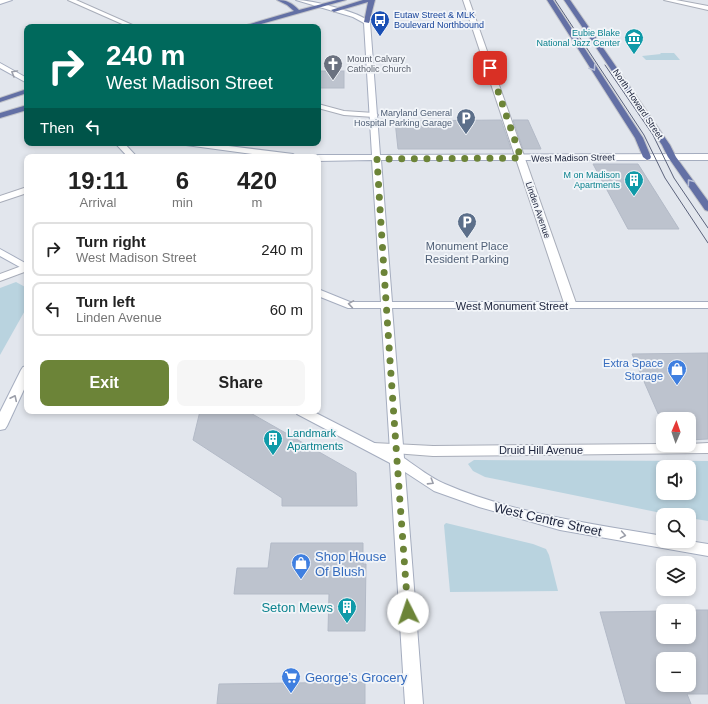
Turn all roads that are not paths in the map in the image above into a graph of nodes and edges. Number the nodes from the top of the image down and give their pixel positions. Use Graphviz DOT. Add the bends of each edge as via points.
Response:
graph roads {
  1 [pos="9,0"];
  2 [pos="71,0"];
  3 [pos="280,0"];
  4 [pos="299,0"];
  5 [pos="343,0"];
  6 [pos="371,0"];
  7 [pos="466,0"];
  8 [pos="550,0"];
  9 [pos="567,0"];
  10 [pos="667,0"];
  11 [pos="0,2"];
  12 [pos="320,3"];
  13 [pos="331,3"];
  14 [pos="344,7"];
  15 [pos="708,8"];
  16 [pos="334,10"];
  17 [pos="298,12"];
  18 [pos="370,15"];
  19 [pos="310,16"];
  20 [pos="367,22"];
  21 [pos="127,24"];
  22 [pos="254,24"];
  23 [pos="0,65"];
  24 [pos="24,79"];
  25 [pos="24,92"];
  26 [pos="0,100"];
  27 [pos="24,107"];
  28 [pos="321,107"];
  29 [pos="374,115"];
  30 [pos="0,116"];
  31 [pos="122,146"];
  32 [pos="209,146"];
  33 [pos="130,154"];
  34 [pos="270,154"];
  35 [pos="646,157"];
  36 [pos="672,157"];
  37 [pos="708,157"];
  38 [pos="321,158"];
  39 [pos="521,158"];
  40 [pos="377,159"];
  41 [pos="24,191"];
  42 [pos="0,199"];
  43 [pos="708,208"];
  44 [pos="0,252"];
  45 [pos="24,266"];
  46 [pos="24,269"];
  47 [pos="0,278"];
  48 [pos="321,293"];
  49 [pos="708,305"];
  50 [pos="385,306"];
  51 [pos="571,306"];
  52 [pos="24,376"];
  53 [pos="308,414"];
  54 [pos="0,426"];
  55 [pos="708,448"];
  56 [pos="397,455"];
  57 [pos="708,550"];
  58 [pos="414,704"];
  1 -- 11 [label="street"];
  2 -- 21 [label="street"];
  3 -- 17 [label="main road"];
  4 -- 12 [label="street"];
  5 -- 13 [label="main road"];
  6 -- 14 [label="main road"];
  6 -- 18 [label="main road"];
  7 -- 39 [label="street, Linden Avenue"];
  8 -- 35 [label="main road, North Howard Street, one-way" via="639,138"];
  9 -- 36 [label="main road, North Howard Street"];
  10 -- 15 [label="street"];
  12 -- 13 [label="main road"];
  12 -- 16 [label="street"];
  12 -- 17 [label="main road"];
  13 -- 14 [label="street"];
  14 -- 16 [label="main road"];
  14 -- 18 [label="street"];
  16 -- 19 [label="main road"];
  16 -- 20 [label="street"];
  17 -- 22 [label="main road"];
  18 -- 20 [label="main road"];
  20 -- 29 [label="street"];
  24 -- 23 [label="street, one-way"];
  25 -- 26 [label="main road"];
  27 -- 30 [label="main road"];
  28 -- 29 [label="street" via="344,113"];
  29 -- 40 [label="street"];
  31 -- 33 [label="street"];
  32 -- 34 [label="street"];
  35 -- 36 [label="street, West Madison Street"];
  35 -- 39 [label="street, West Madison Street"];
  36 -- 37 [label="street, West Madison Street"];
  43 -- 36 [label="main road, North Howard Street, one-way"];
  38 -- 40 [label="street, West Madison Street"];
  39 -- 40 [label="street, West Madison Street"];
  39 -- 51 [label="street, Linden Avenue"];
  40 -- 50 [label="street"];
  41 -- 42 [label="street"];
  44 -- 45 [label="street"];
  46 -- 47 [label="street"];
  50 -- 48 [label="street, West Monument Street, one-way" via="348,305"];
  49 -- 51 [label="street, West Monument Street"];
  50 -- 51 [label="street, West Monument Street"];
  50 -- 56 [label="street"];
  54 -- 52 [label="street, one-way"];
  53 -- 56 [label="street, Druid Hill Avenue" via="373,448"];
  55 -- 56 [label="street, Druid Hill Avenue" via="433,451"];
  56 -- 57 [label="street, West Centre Street, one-way" via="439,487 492,506 560,524"];
  56 -- 58 [label="street"];
}
